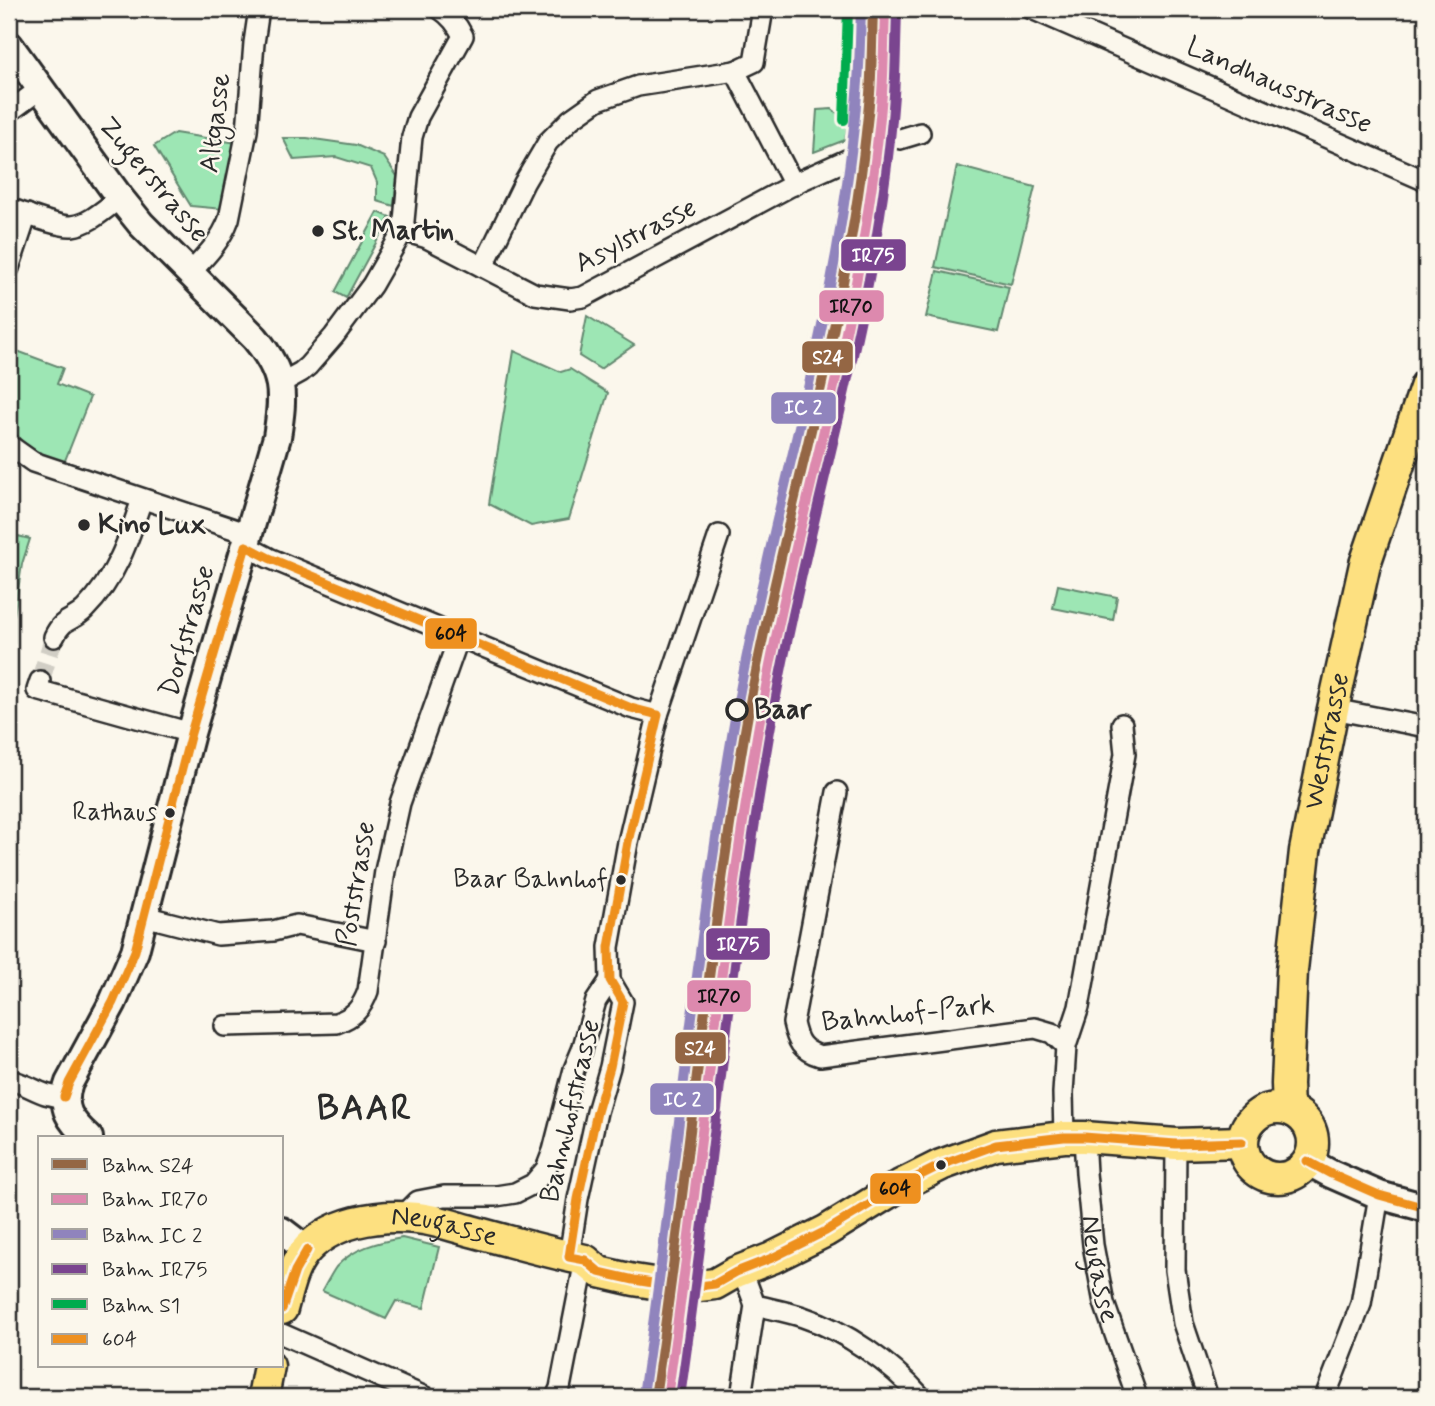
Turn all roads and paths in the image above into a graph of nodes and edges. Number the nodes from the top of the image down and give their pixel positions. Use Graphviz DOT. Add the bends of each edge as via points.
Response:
graph roads {
  1 [pos="259,9"];
  2 [pos="440,9"];
  3 [pos="763,9"];
  4 [pos="1032,9"];
  5 [pos="9,45"];
  6 [pos="735,71"];
  7 [pos="40,89"];
  8 [pos="9,112"];
  9 [pos="920,133"];
  10 [pos="900,139"];
  11 [pos="851,158"];
  12 [pos="1426,181"];
  13 [pos="794,184"];
  14 [pos="120,198"];
  15 [pos="18,211"];
  16 [pos="403,231"];
  17 [pos="483,267"];
  18 [pos="9,268"];
  19 [pos="190,273"];
  20 [pos="281,383"];
  21 [pos="1426,385"];
  22 [pos="9,445"];
  23 [pos="142,499"];
  24 [pos="719,535"];
  25 [pos="247,540"];
  26 [pos="54,637"];
  27 [pos="459,637"];
  28 [pos="38,685"];
  29 [pos="1333,709"];
  30 [pos="658,715"];
  31 [pos="1122,724"];
  32 [pos="1426,727"];
  33 [pos="191,733"];
  34 [pos="837,792"];
  35 [pos="144,916"];
  36 [pos="376,941"];
  37 [pos="610,980"];
  38 [pos="225,1026"];
  39 [pos="1066,1045"];
  40 [pos="9,1080"];
  41 [pos="64,1097"];
  42 [pos="1288,1109"];
  43 [pos="87,1136"];
  44 [pos="1074,1137"];
  45 [pos="1242,1142"];
  46 [pos="1175,1144"];
  47 [pos="1307,1161"];
  48 [pos="1379,1195"];
  49 [pos="1426,1208"];
  50 [pos="402,1217"];
  51 [pos="284,1233"];
  52 [pos="307,1250"];
  53 [pos="577,1258"];
  54 [pos="739,1271"];
  55 [pos="284,1302"];
  56 [pos="755,1305"];
  57 [pos="284,1335"];
  58 [pos="269,1368"];
  59 [pos="262,1397"];
  60 [pos="425,1397"];
  61 [pos="556,1397"];
  62 [pos="741,1397"];
  63 [pos="921,1397"];
  64 [pos="1137,1397"];
  65 [pos="1208,1397"];
  66 [pos="1325,1397"];
  1 -- 19 [label="street, Altgasse" via="247,131 229,219 224,233"];
  2 -- 16 [label="street" via="463,36 418,117"];
  3 -- 6 [label="street" via="754,62"];
  4 -- 12 [label="street, Landhausstrasse"];
  5 -- 7 [label="street, Zugerstrasse"];
  6 -- 13 [label="street"];
  6 -- 17 [label="street" via="638,86 598,100 571,119 548,142"];
  7 -- 8 [label="street"];
  7 -- 14 [label="street, Zugerstrasse"];
  9 -- 10 [label="street"];
  11 -- 13 [label="street, Asylstrasse"];
  13 -- 17 [label="street, Asylstrasse" via="583,297 535,294"];
  14 -- 15 [label="street" via="74,226"];
  14 -- 19 [label="street, Zugerstrasse"];
  15 -- 18 [label="street"];
  16 -- 17 [label="street, Asylstrasse"];
  16 -- 20 [label="street" via="372,285 334,336 308,366"];
  19 -- 20 [label="street, Zugerstrasse" via="260,344"];
  20 -- 25 [label="street, Dorfstrasse" via="277,437"];
  21 -- 29 [label="main road, Weststrasse" via="1365,564"];
  22 -- 23 [label="street" via="33,462"];
  23 -- 25 [label="street" via="206,520"];
  23 -- 26 [label="street" via="129,540 110,577 87,607 60,625"];
  24 -- 30 [label="street, Bahnhofstrasse"];
  25 -- 27 [label="street" via="269,558"];
  25 -- 33 [label="street, Dorfstrasse"];
  27 -- 30 [label="street"];
  27 -- 36 [label="street, Poststrasse" via="400,803"];
  28 -- 33 [label="street, Dorfstrasse"];
  29 -- 32 [label="street"];
  29 -- 42 [label="main road, Weststrasse" via="1305,851 1292,970"];
  30 -- 37 [label="street, Bahnhofstrasse" via="608,947"];
  31 -- 39 [label="street" via="1125,754 1079,1007"];
  33 -- 35 [label="street, Dorfstrasse"];
  34 -- 39 [label="street, Bahnhof-Park" via="793,1023 797,1040 820,1056 1035,1028 1052,1033"];
  35 -- 36 [label="street" via="218,935 297,925"];
  35 -- 41 [label="street, Dorfstrasse" via="123,981"];
  36 -- 38 [label="street, Poststrasse" via="365,999 351,1017 336,1023"];
  37 -- 50 [label="street, Bahnhofstrasse" via="596,1001 546,1170 516,1193 418,1201"];
  37 -- 53 [label="street, Bahnhofstrasse" via="623,1002 578,1199"];
  39 -- 44 [label="street" via="1063,1093"];
  40 -- 41 [label="street" via="43,1095"];
  41 -- 43 [label="street" via="69,1117"];
  42 -- 45 [label="main road" via="1257,1115 1249,1122"];
  42 -- 47 [label="main road" via="1307,1122 1312,1133"];
  44 -- 46 [label="main road, Neugasse"];
  44 -- 54 [label="main road, Neugasse" via="996,1145 941,1166 826,1231"];
  44 -- 64 [label="street, Neugasse" via="1086,1173 1104,1303"];
  45 -- 46 [label="main road, Neugasse"];
  45 -- 47 [label="main road" via="1250,1165 1270,1178 1294,1175"];
  46 -- 65 [label="street" via="1175,1270 1183,1323"];
  47 -- 48 [label="street"];
  48 -- 49 [label="street"];
  48 -- 66 [label="street" via="1361,1304"];
  50 -- 52 [label="main road, Neugasse" via="347,1225"];
  50 -- 53 [label="main road, Neugasse"];
  51 -- 52 [label="street"];
  52 -- 55 [label="main road" via="292,1275"];
  53 -- 54 [label="main road, Neugasse" via="602,1254"];
  53 -- 61 [label="street, Bahnhofstrasse" via="561,1388"];
  54 -- 56 [label="street"];
  56 -- 62 [label="street"];
  56 -- 63 [label="street" via="805,1318 852,1340 891,1367"];
  57 -- 60 [label="street"];
  58 -- 59 [label="main road"];
}
